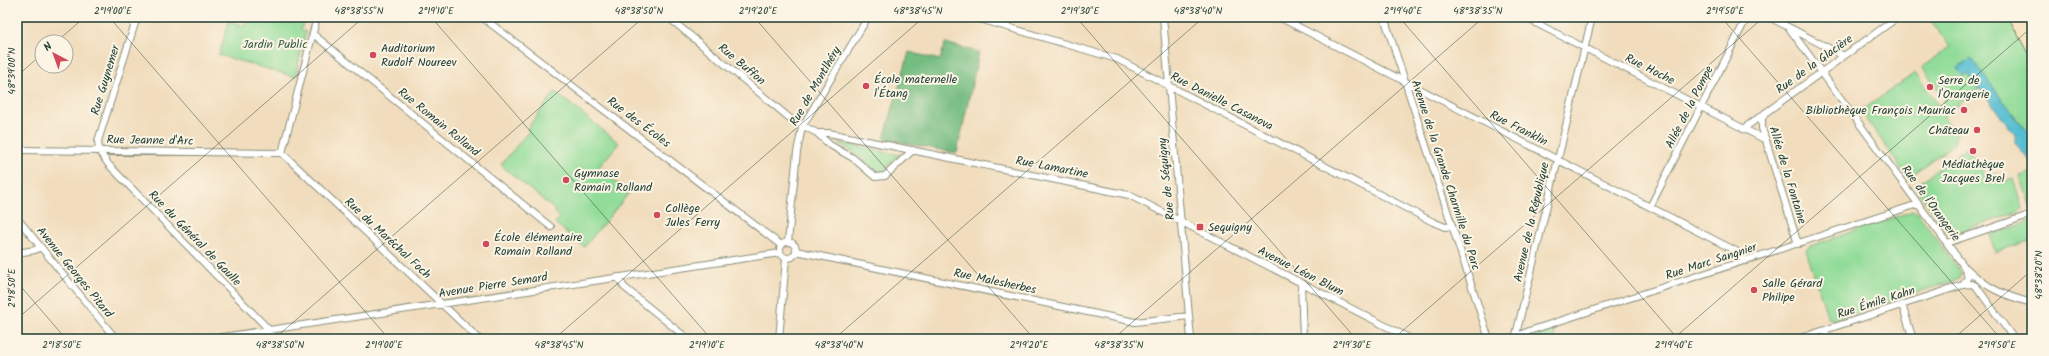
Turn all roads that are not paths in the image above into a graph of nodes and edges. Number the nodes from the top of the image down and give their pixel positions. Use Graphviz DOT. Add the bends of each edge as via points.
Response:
graph roads {
  1 [pos="137,17"];
  2 [pos="317,17"];
  3 [pos="482,17"];
  4 [pos="668,17"];
  5 [pos="868,17"];
  6 [pos="973,17"];
  7 [pos="1162,17"];
  8 [pos="1279,17"];
  9 [pos="1384,17"];
  10 [pos="1524,17"];
  11 [pos="1592,17"];
  12 [pos="1747,17"];
  13 [pos="1769,17"];
  14 [pos="1898,17"];
  15 [pos="2014,17"];
  16 [pos="2022,17"];
  17 [pos="1789,28"];
  18 [pos="313,34"];
  19 [pos="2032,34"];
  20 [pos="1584,48"];
  21 [pos="2032,50"];
  22 [pos="1844,56"];
  23 [pos="1822,73"];
  24 [pos="1404,81"];
  25 [pos="1168,86"];
  26 [pos="1701,108"];
  27 [pos="1765,113"];
  28 [pos="802,127"];
  29 [pos="1743,129"];
  30 [pos="817,133"];
  31 [pos="1766,140"];
  32 [pos="17,150"];
  33 [pos="913,150"];
  34 [pos="99,151"];
  35 [pos="282,153"];
  36 [pos="1557,160"];
  37 [pos="1918,204"];
  38 [pos="1650,207"];
  39 [pos="2032,214"];
  40 [pos="17,218"];
  41 [pos="1181,222"];
  42 [pos="1451,226"];
  43 [pos="551,227"];
  44 [pos="788,242"];
  45 [pos="1947,243"];
  46 [pos="1798,244"];
  47 [pos="781,245"];
  48 [pos="40,247"];
  49 [pos="796,251"];
  50 [pos="17,253"];
  51 [pos="780,253"];
  52 [pos="786,259"];
  53 [pos="1746,261"];
  54 [pos="1963,265"];
  55 [pos="618,278"];
  56 [pos="1301,283"];
  57 [pos="1963,285"];
  58 [pos="1990,288"];
  59 [pos="1983,296"];
  60 [pos="2032,303"];
  61 [pos="442,304"];
  62 [pos="1902,305"];
  63 [pos="1189,316"];
  64 [pos="268,330"];
  65 [pos="1825,330"];
  66 [pos="1514,338"];
  67 [pos="116,339"];
  68 [pos="209,339"];
  69 [pos="278,339"];
  70 [pos="479,339"];
  71 [pos="688,339"];
  72 [pos="779,339"];
  73 [pos="1191,339"];
  74 [pos="1303,339"];
  75 [pos="1411,339"];
  76 [pos="1489,339"];
  77 [pos="1797,339"];
  78 [pos="1828,339"];
  79 [pos="1913,339"];
  80 [pos="2014,339"];
  1 -- 34 [label="street, Rue Guynemer" via="98,140"];
  2 -- 18 [label="street"];
  3 -- 47 [label="street, Rue des Écoles"];
  4 -- 28 [label="street, Rue Buffon"];
  5 -- 28 [label="street, Rue de Montlhéry"];
  6 -- 25 [label="street, Rue Danielle Casanova" via="1112,57"];
  7 -- 25 [label="street, Rue de Séquigny"];
  8 -- 24 [label="street, Rue Franklin"];
  9 -- 24 [label="street, Avenue de la Grande Charmille du Parc"];
  10 -- 20 [label="street, Rue Hoche"];
  11 -- 20 [label="street, Avenue de la République"];
  12 -- 26 [label="street, Allée de la Pompe"];
  13 -- 17 [label="street"];
  14 -- 22 [label="street, Rue de la Glacière"];
  15 -- 21 [label="main road"];
  16 -- 19 [label="main road"];
  17 -- 22 [label="street"];
  17 -- 23 [label="street, Rue de l'Orangerie"];
  18 -- 35 [label="street"];
  18 -- 43 [label="street, Rue Romain Rolland"];
  20 -- 26 [label="street, Rue Hoche"];
  20 -- 36 [label="street, Avenue de la République"];
  22 -- 23 [label="street, Rue de la Glacière"];
  23 -- 27 [label="street, Rue de la Glacière"];
  23 -- 37 [label="street, Rue de l'Orangerie"];
  24 -- 36 [label="street, Rue Franklin"];
  24 -- 42 [label="street, Avenue de la Grande Charmille du Parc"];
  25 -- 41 [label="street, Rue de Séquigny"];
  25 -- 42 [label="street, Rue Danielle Casanova" via="1433,222 1444,227"];
  26 -- 29 [label="street, Rue Hoche"];
  26 -- 38 [label="street, Allée de la Pompe"];
  27 -- 29 [label="street, Rue de la Glacière"];
  27 -- 31 [label="street, Allée de la Fontaine" via="1762,123"];
  28 -- 30 [label="street, Rue Lamartine"];
  28 -- 44 [label="street, Rue de Montlhéry"];
  29 -- 31 [label="street, Rue Hoche"];
  30 -- 33 [label="street, Rue Lamartine" via="829,133"];
  30 -- 33 [label="street, Rue Lamartine" via="875,177 885,176"];
  31 -- 46 [label="street, Allée de la Fontaine"];
  32 -- 34 [label="street, Rue Jeanne d'Arc"];
  33 -- 41 [label="street, Rue Lamartine" via="1118,192 1129,195"];
  34 -- 35 [label="street, Rue Jeanne d'Arc"];
  34 -- 64 [label="street, Rue du Général de Gaulle" via="109,165"];
  35 -- 61 [label="street, Rue du Maréchal Foch"];
  36 -- 38 [label="street, Rue Franklin"];
  36 -- 66 [label="street, Avenue de la République"];
  37 -- 45 [label="street, Rue de l'Orangerie"];
  37 -- 46 [label="street, Rue Marc Sangnier"];
  38 -- 53 [label="street, Rue Franklin" via="1736,251"];
  39 -- 45 [label="street"];
  40 -- 48 [label="street, Avenue Georges Pitard"];
  41 -- 56 [label="street, Avenue Léon Blum"];
  41 -- 63 [label="street, Rue de Séquigny"];
  42 -- 76 [label="street, Avenue de la Grande Charmille du Parc"];
  44 -- 47 [label="street"];
  44 -- 49 [label="street" via="794,245"];
  45 -- 54 [label="street, Rue de l'Orangerie"];
  46 -- 53 [label="street, Rue Marc Sangnier"];
  47 -- 51 [label="street"];
  48 -- 50 [label="street"];
  48 -- 67 [label="street, Avenue Georges Pitard"];
  49 -- 52 [label="street" via="793,257"];
  49 -- 63 [label="street, Rue Malesherbes" via="1135,322"];
  51 -- 52 [label="street"];
  51 -- 55 [label="street, Avenue Pierre Semard"];
  52 -- 72 [label="street"];
  53 -- 66 [label="street, Rue Marc Sangnier"];
  54 -- 57 [label="street" via="1968,277"];
  54 -- 58 [label="street, Rue de l'Orangerie"];
  55 -- 61 [label="street, Avenue Pierre Semard"];
  55 -- 71 [label="street" via="624,287"];
  56 -- 74 [label="street"];
  56 -- 75 [label="street, Avenue Léon Blum"];
  57 -- 59 [label="street" via="1974,285"];
  57 -- 62 [label="street, Rue Émile Kahn"];
  58 -- 59 [label="street"];
  58 -- 60 [label="street, Rue de l'Orangerie"];
  59 -- 80 [label="street"];
  61 -- 64 [label="street, Avenue Pierre Semard"];
  61 -- 70 [label="street, Rue du Maréchal Foch"];
  62 -- 65 [label="street, Rue Émile Kahn"];
  62 -- 79 [label="street"];
  63 -- 73 [label="street, Rue de Séquigny"];
  64 -- 68 [label="street, Avenue Pierre Semard"];
  64 -- 69 [label="street, Rue du Général de Gaulle"];
  65 -- 77 [label="street, Rue Émile Kahn"];
  65 -- 78 [label="street"];
}
